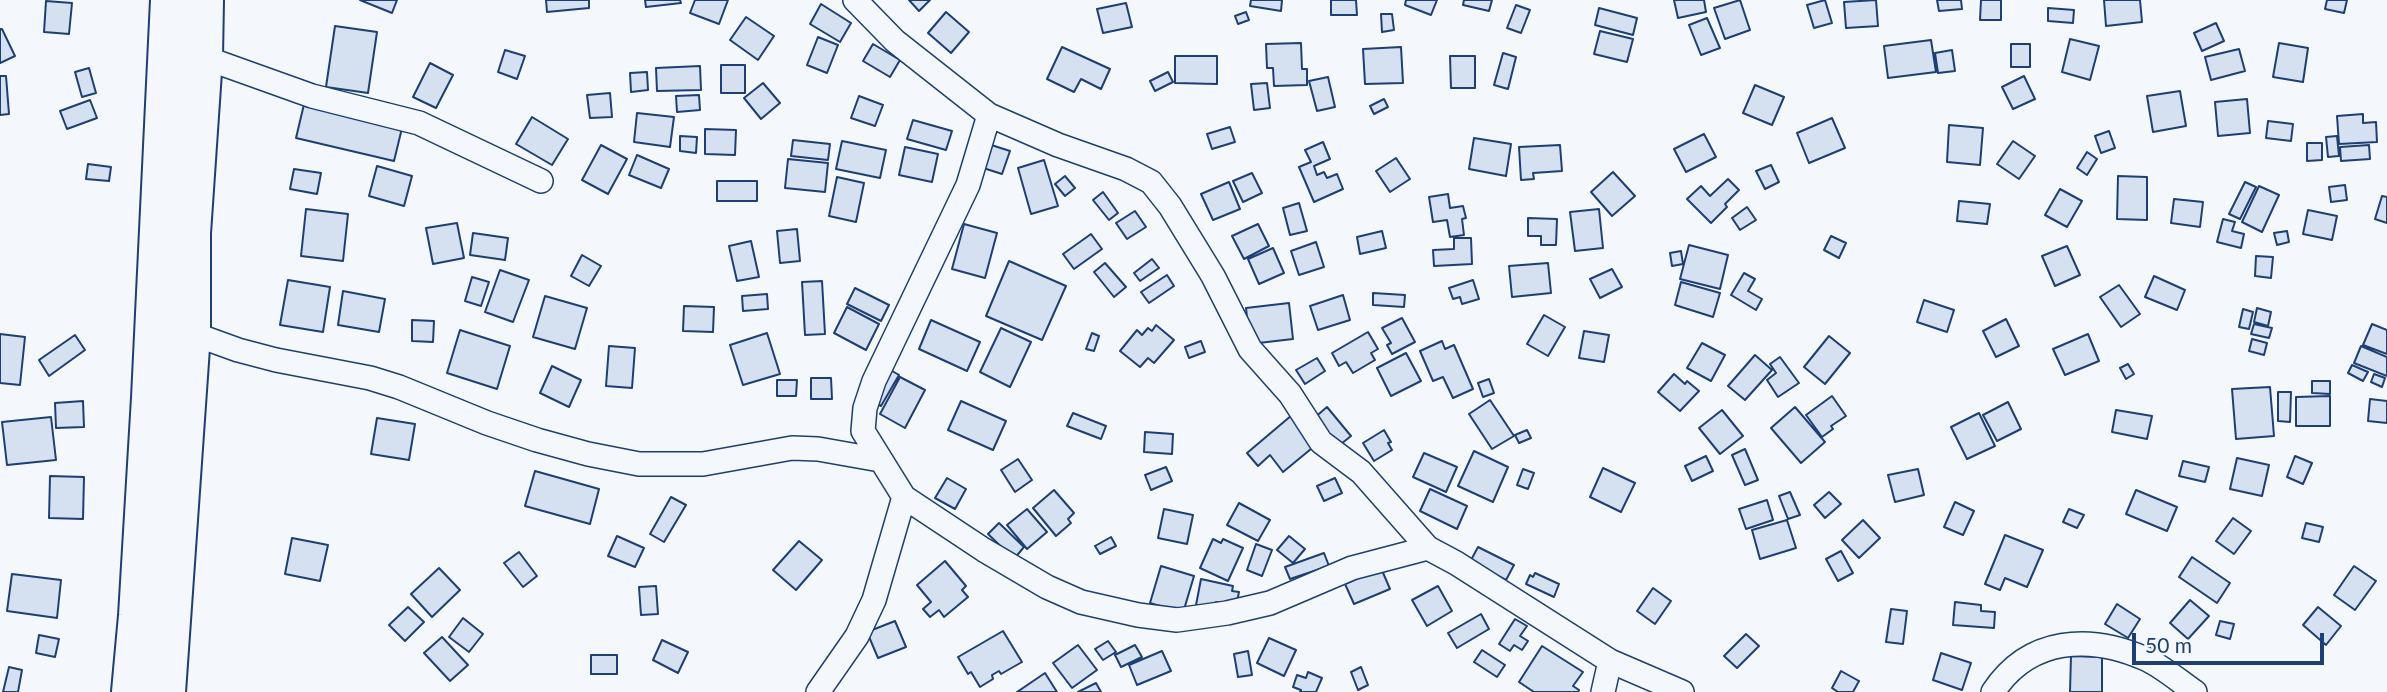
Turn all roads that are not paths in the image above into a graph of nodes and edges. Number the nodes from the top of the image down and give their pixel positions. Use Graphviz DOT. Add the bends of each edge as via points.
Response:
graph roads {
  1 [pos="170,0"];
  2 [pos="204,0"];
  3 [pos="855,0"];
  4 [pos="203,57"];
  5 [pos="989,115"];
  6 [pos="541,181"];
  7 [pos="191,333"];
  8 [pos="880,460"];
  9 [pos="904,497"];
  10 [pos="1428,548"];
  11 [pos="1610,661"];
  12 [pos="131,692"];
  13 [pos="166,692"];
  14 [pos="818,692"];
  15 [pos="1603,692"];
  16 [pos="1682,692"];
  17 [pos="1993,692"];
  18 [pos="2195,692"];
  1 -- 12 [label="highway"];
  2 -- 4 [label="highway"];
  3 -- 5 [label="street" via="895,41"];
  4 -- 6 [label="street" via="312,96 419,122"];
  4 -- 7 [label="highway" via="191,233"];
  5 -- 8 [label="street" via="968,186 865,408 863,431"];
  5 -- 10 [label="street" via="1151,182 1213,276 1250,349 1290,394 1321,442 1361,472"];
  7 -- 8 [label="street" via="276,360 370,378 487,423 588,454 650,464 703,464 792,448"];
  7 -- 13 [label="highway"];
  8 -- 9 [label="street"];
  9 -- 10 [label="street" via="1047,587 1081,602 1177,620 1270,603 1352,568"];
  9 -- 14 [label="street" via="874,600 857,636"];
  10 -- 11 [label="street"];
  11 -- 15 [label="street"];
  11 -- 16 [label="street"];
  17 -- 18 [label="street" via="2031,655 2070,642 2111,646 2148,660"];
}
